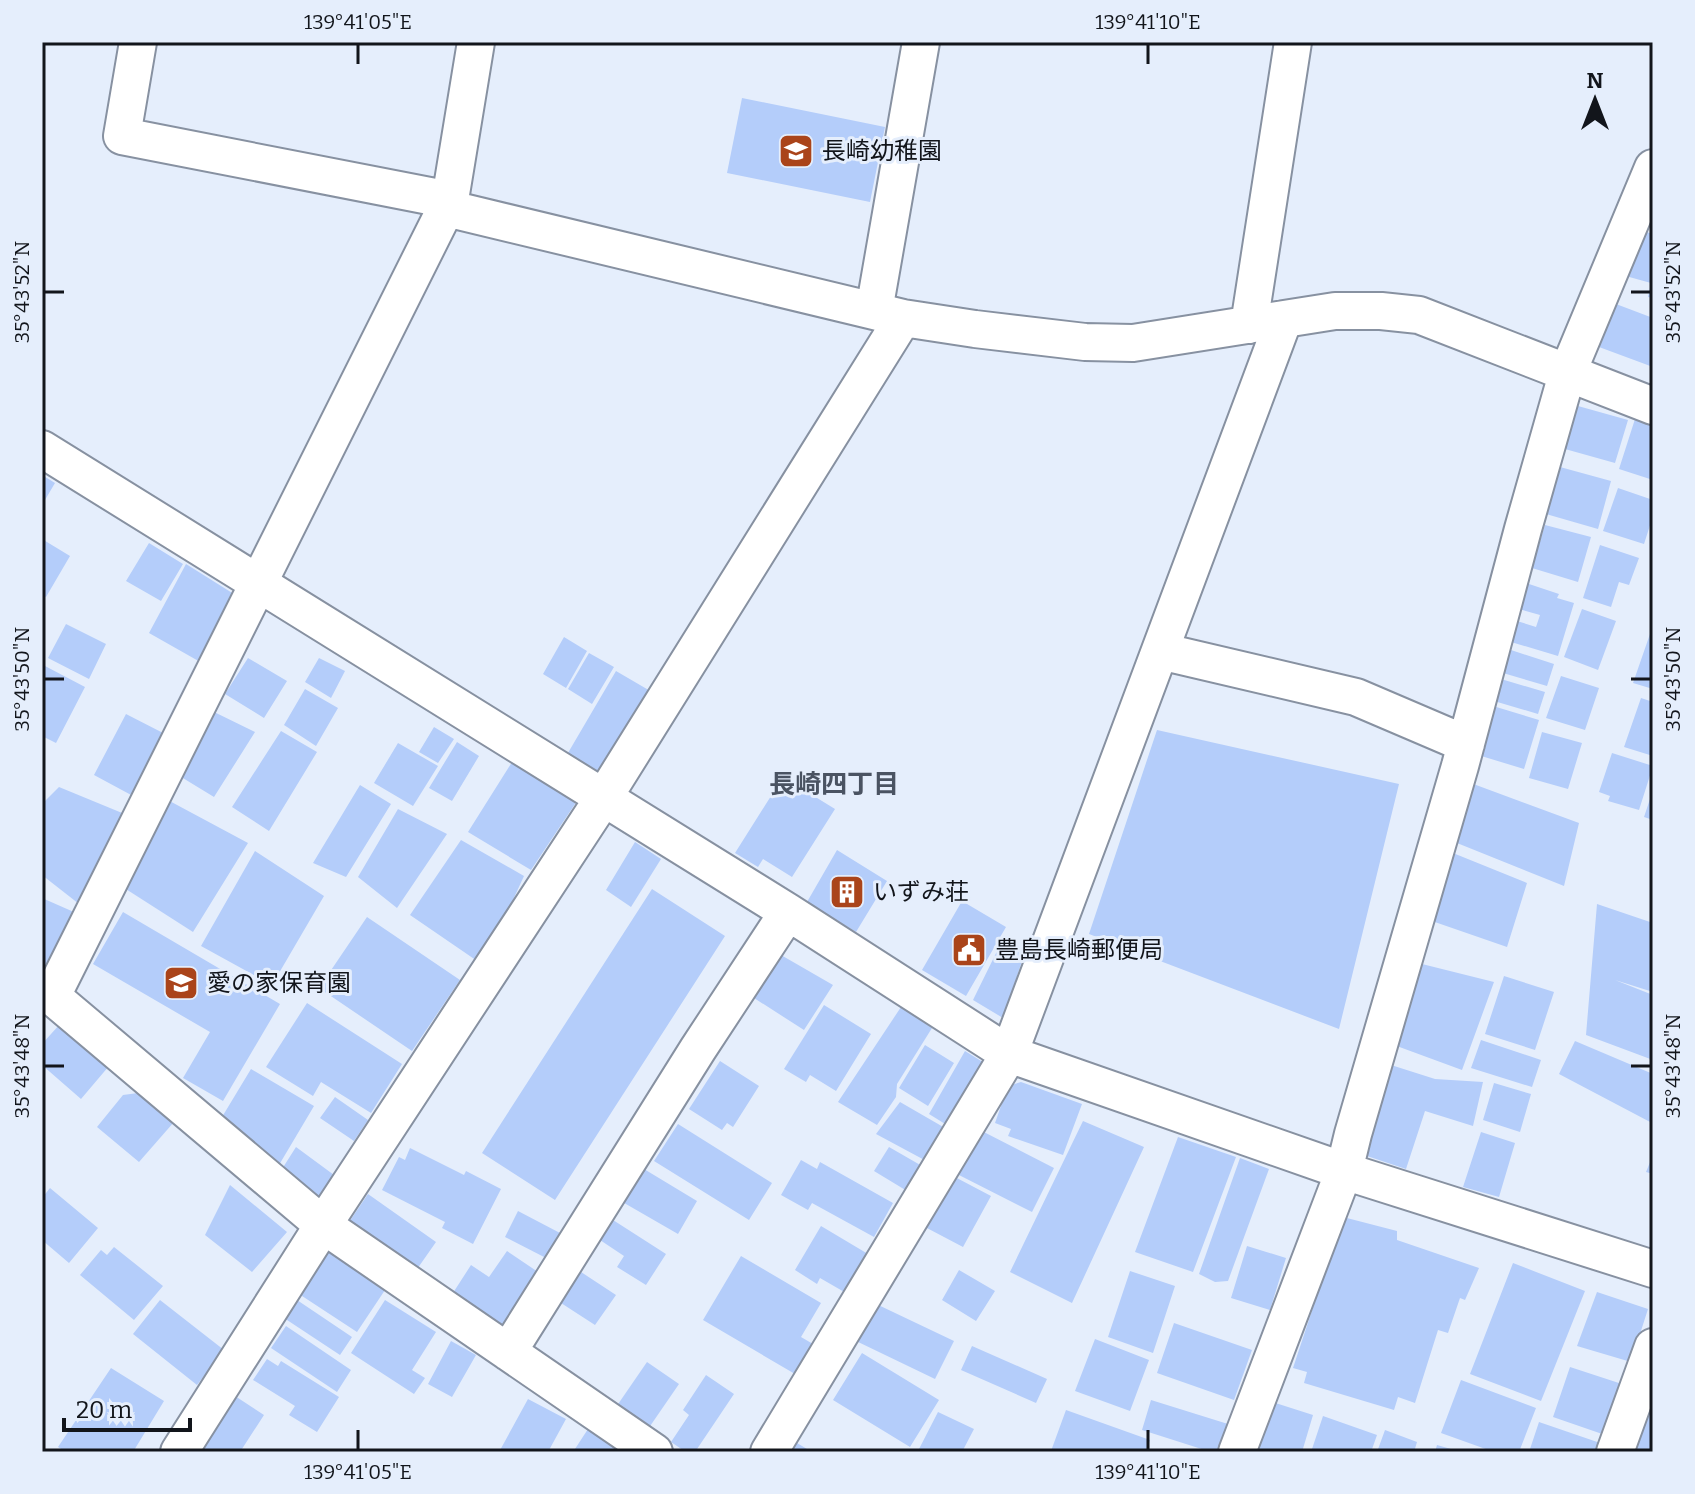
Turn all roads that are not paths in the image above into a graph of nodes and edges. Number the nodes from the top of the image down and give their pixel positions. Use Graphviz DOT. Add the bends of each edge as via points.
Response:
graph roads {
  1 [pos="138,42"];
  2 [pos="476,42"];
  3 [pos="921,42"];
  4 [pos="1293,42"];
  5 [pos="1653,168"];
  6 [pos="448,204"];
  7 [pos="888,315"];
  8 [pos="1284,319"];
  9 [pos="1249,325"];
  10 [pos="1567,374"];
  11 [pos="1653,406"];
  12 [pos="42,449"];
  13 [pos="259,584"];
  14 [pos="1160,651"];
  15 [pos="1466,744"];
  16 [pos="604,797"];
  17 [pos="788,912"];
  18 [pos="47,992"];
  19 [pos="1009,1054"];
  20 [pos="1344,1171"];
  21 [pos="323,1225"];
  22 [pos="1653,1269"];
  23 [pos="1653,1347"];
  24 [pos="508,1352"];
  25 [pos="179,1452"];
  26 [pos="654,1452"];
  27 [pos="769,1452"];
  28 [pos="1237,1452"];
  29 [pos="1615,1452"];
  1 -- 6 [label="street" via="122,136"];
  2 -- 6 [label="street"];
  3 -- 7 [label="street"];
  4 -- 9 [label="street"];
  5 -- 10 [label="street"];
  6 -- 7 [label="street"];
  6 -- 13 [label="street"];
  7 -- 9 [label="street" via="1085,342 1133,343"];
  7 -- 16 [label="street"];
  8 -- 9 [label="street"];
  8 -- 10 [label="street" via="1335,311 1419,315"];
  8 -- 14 [label="street"];
  10 -- 11 [label="street"];
  10 -- 15 [label="street"];
  12 -- 13 [label="street"];
  13 -- 16 [label="street"];
  13 -- 18 [label="street"];
  14 -- 15 [label="street" via="1356,697"];
  14 -- 19 [label="street"];
  15 -- 20 [label="street"];
  16 -- 17 [label="street"];
  16 -- 21 [label="street"];
  17 -- 19 [label="street"];
  17 -- 24 [label="street"];
  18 -- 21 [label="street"];
  19 -- 20 [label="street"];
  19 -- 27 [label="street"];
  20 -- 22 [label="street"];
  20 -- 28 [label="street"];
  21 -- 24 [label="street"];
  21 -- 25 [label="street"];
  23 -- 29 [label="street"];
  24 -- 26 [label="street"];
}
